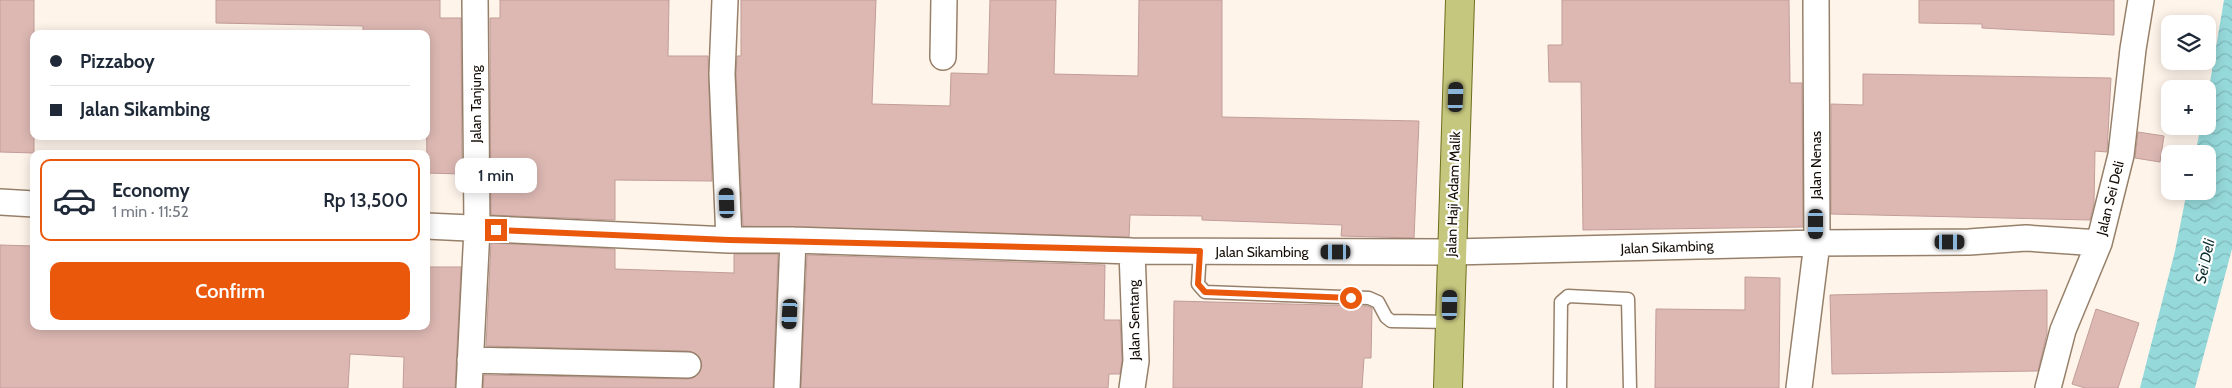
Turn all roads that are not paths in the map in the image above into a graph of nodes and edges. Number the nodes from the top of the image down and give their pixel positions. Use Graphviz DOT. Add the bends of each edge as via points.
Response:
graph roads {
  1 [pos="475,0"];
  2 [pos="725,0"];
  3 [pos="944,0"];
  4 [pos="1460,0"];
  5 [pos="1816,0"];
  6 [pos="2142,0"];
  7 [pos="943,57"];
  8 [pos="0,202"];
  9 [pos="30,204"];
  10 [pos="430,226"];
  11 [pos="477,229"];
  12 [pos="729,240"];
  13 [pos="793,240"];
  14 [pos="1817,243"];
  15 [pos="2099,243"];
  16 [pos="1132,251"];
  17 [pos="1200,251"];
  18 [pos="1452,252"];
  19 [pos="1450,322"];
  20 [pos="470,360"];
  21 [pos="688,364"];
  22 [pos="469,388"];
  23 [pos="787,388"];
  24 [pos="1132,388"];
  25 [pos="1448,388"];
  26 [pos="1560,388"];
  27 [pos="1630,388"];
  28 [pos="1799,388"];
  29 [pos="2048,388"];
  1 -- 11 [label="street, Jalan Tanjung"];
  2 -- 12 [label="street" via="722,74"];
  3 -- 7 [label="street"];
  4 -- 18 [label="main road, Jalan Haji Adam Malik"];
  5 -- 14 [label="street, Jalan Nenas"];
  6 -- 15 [label="street, Jalan Sei Deli" via="2121,155"];
  8 -- 9 [label="street"];
  10 -- 11 [label="street, Jalan Sikambing"];
  11 -- 12 [label="street, Jalan Sikambing"];
  11 -- 20 [label="street, Jalan Tanjung"];
  12 -- 13 [label="street, Jalan Sikambing"];
  13 -- 16 [label="street, Jalan Sikambing"];
  13 -- 23 [label="street"];
  14 -- 15 [label="street, Jalan Sikambing" via="1969,242 2026,238"];
  14 -- 18 [label="street, Jalan Sikambing"];
  14 -- 28 [label="street, Jalan Nenas"];
  15 -- 29 [label="street, Jalan Sei Deli" via="2063,330"];
  16 -- 17 [label="street, Jalan Sikambing"];
  16 -- 24 [label="street, Jalan Sentang" via="1136,361"];
  17 -- 18 [label="street, Jalan Sikambing"];
  17 -- 19 [label="lane" via="1198,284 1205,292 1369,298 1378,302 1391,321"];
  18 -- 19 [label="main road, Jalan Haji Adam Malik"];
  19 -- 25 [label="main road, Jalan Haji Adam Malik"];
  20 -- 21 [label="street"];
  20 -- 22 [label="street, Jalan Tanjung"];
  26 -- 27 [label="lane" via="1561,302 1573,296 1628,299"];
}
